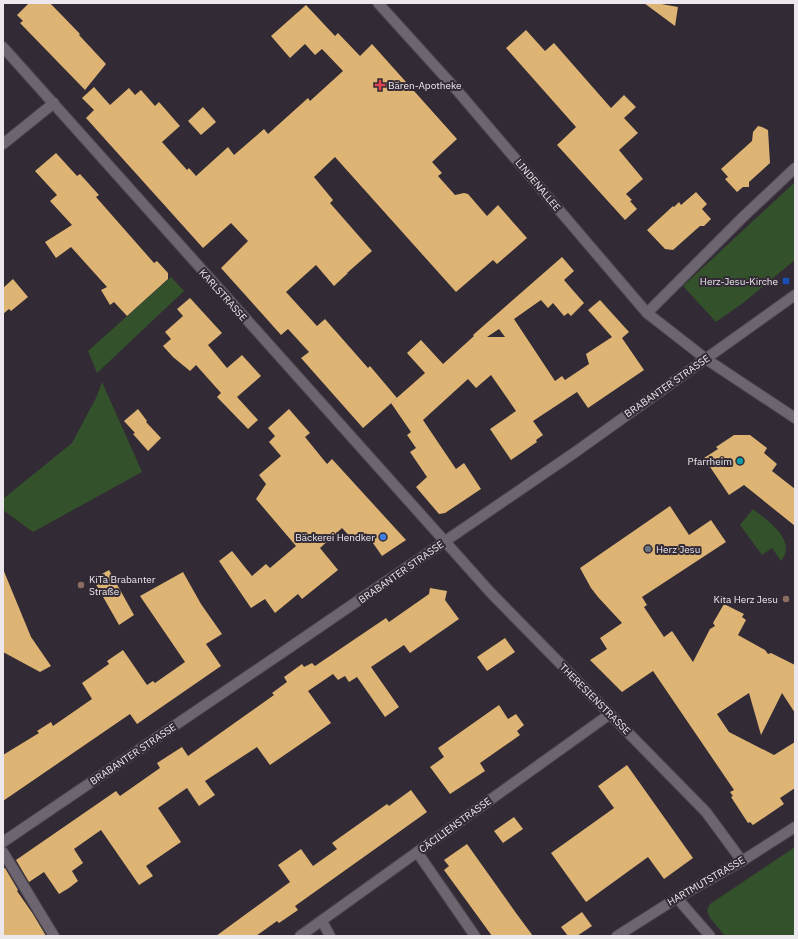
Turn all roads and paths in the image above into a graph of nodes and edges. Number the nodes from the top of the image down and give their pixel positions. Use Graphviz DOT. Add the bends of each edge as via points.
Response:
graph roads {
  1 [pos="378,3"];
  2 [pos="3,47"];
  3 [pos="54,103"];
  4 [pos="3,144"];
  5 [pos="795,168"];
  6 [pos="795,295"];
  7 [pos="647,313"];
  8 [pos="706,359"];
  9 [pos="795,418"];
  10 [pos="445,541"];
  11 [pos="610,714"];
  12 [pos="795,827"];
  13 [pos="3,842"];
  14 [pos="3,852"];
  15 [pos="417,852"];
  16 [pos="742,860"];
  17 [pos="676,898"];
  18 [pos="322,921"];
  19 [pos="54,936"];
  20 [pos="300,936"];
  21 [pos="330,936"];
  22 [pos="475,936"];
  23 [pos="617,936"];
  24 [pos="710,936"];
  1 -- 7 [label="street, LINDENALLEE" via="455,88"];
  2 -- 3 [label="street, KARLSTRASSE"];
  3 -- 4 [label="street"];
  3 -- 10 [label="street, KARLSTRASSE"];
  5 -- 7 [label="street"];
  6 -- 8 [label="street, BRABANTER STRASSE"];
  7 -- 8 [label="street, LINDENALLEE"];
  8 -- 9 [label="street, LINDENALLEE"];
  8 -- 10 [label="street, BRABANTER STRASSE"];
  10 -- 11 [label="street, THERESIENSTRASSE" via="514,618"];
  10 -- 13 [label="street, BRABANTER STRASSE"];
  11 -- 15 [label="street, CÄCILIENSTRASSE"];
  11 -- 16 [label="street, THERESIENSTRASSE" via="706,812"];
  12 -- 16 [label="street, HARTMUTSTRASSE"];
  14 -- 19 [label="street"];
  15 -- 18 [label="street, CÄCILIENSTRASSE"];
  15 -- 22 [label="street"];
  16 -- 17 [label="street, HARTMUTSTRASSE"];
  17 -- 23 [label="street, HARTMUTSTRASSE"];
  17 -- 24 [label="street"];
  18 -- 20 [label="street, CÄCILIENSTRASSE"];
  18 -- 21 [label="street"];
}
